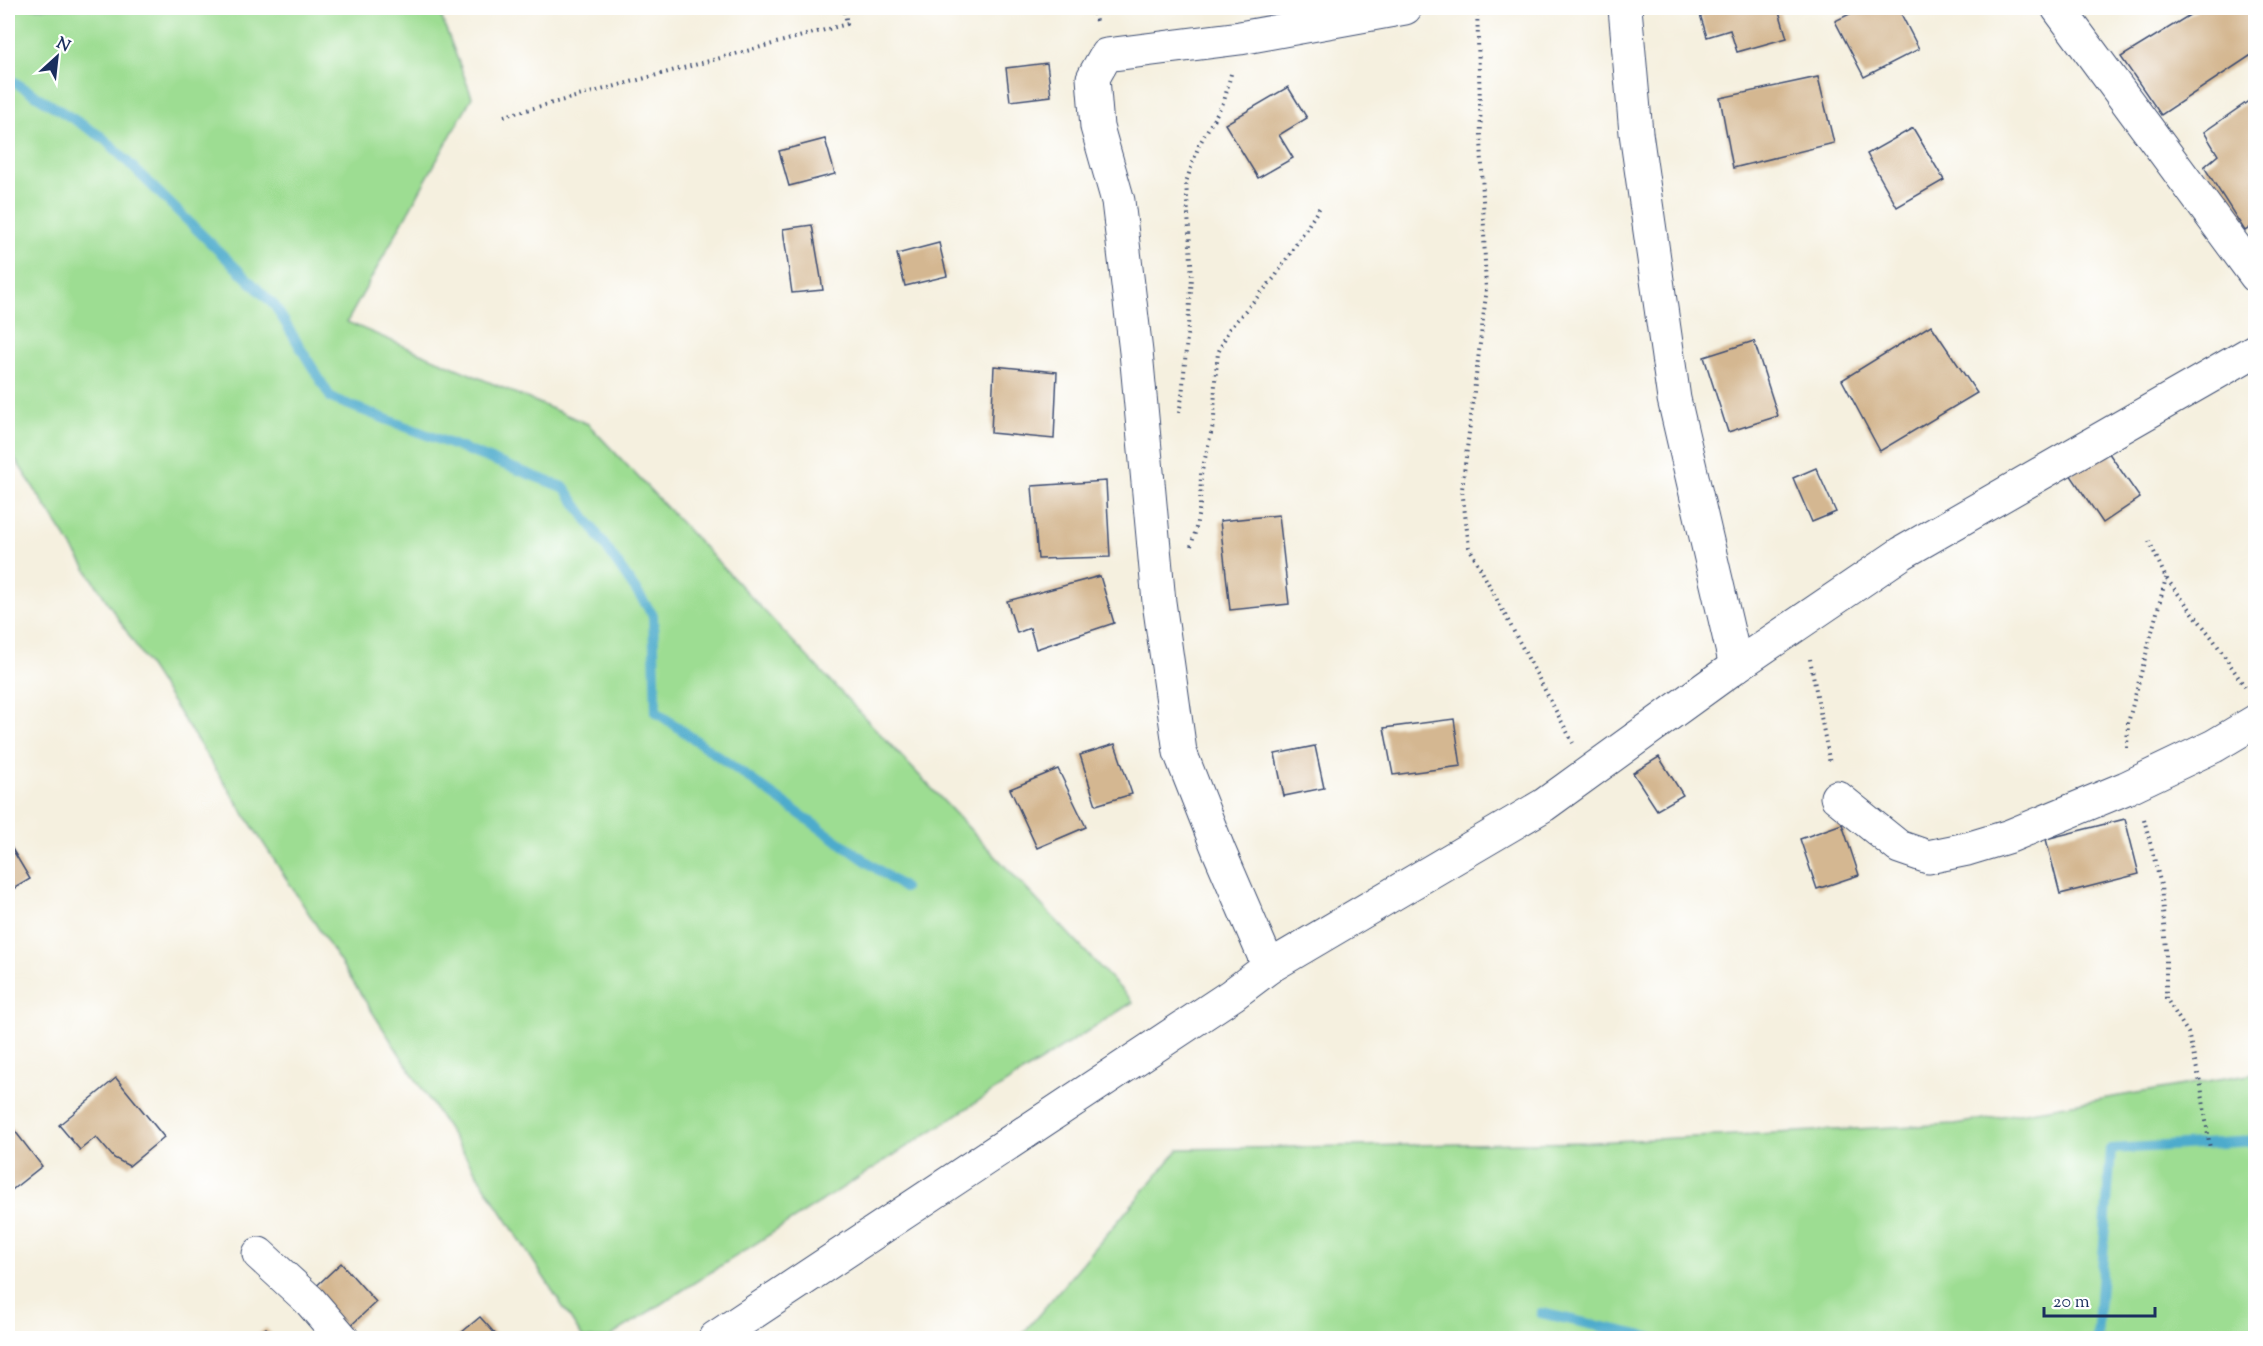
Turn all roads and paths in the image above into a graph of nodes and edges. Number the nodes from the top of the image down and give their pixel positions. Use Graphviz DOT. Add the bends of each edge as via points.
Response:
graph roads {
  1 [pos="844,8"];
  2 [pos="1405,8"];
  3 [pos="1477,8"];
  4 [pos="1625,8"];
  5 [pos="2058,8"];
  6 [pos="1240,38"];
  7 [pos="504,116"];
  8 [pos="1320,207"];
  9 [pos="2256,276"];
  10 [pos="2256,350"];
  11 [pos="1177,419"];
  12 [pos="2149,540"];
  13 [pos="1188,555"];
  14 [pos="2166,578"];
  15 [pos="1802,621"];
  16 [pos="1736,666"];
  17 [pos="2252,707"];
  18 [pos="1589,772"];
  19 [pos="2130,786"];
  20 [pos="1837,797"];
  21 [pos="1269,967"];
  22 [pos="2210,1149"];
  23 [pos="259,1254"];
  24 [pos="342,1338"];
  25 [pos="715,1338"];
  1 -- 7 [label="path" via="847,24"];
  2 -- 6 [label="street"];
  3 -- 18 [label="path" via="1486,295 1462,489 1469,547"];
  4 -- 16 [label="street" via="1636,133 1674,399"];
  5 -- 9 [label="street"];
  6 -- 11 [label="path" via="1224,101 1199,145 1186,182 1192,278"];
  6 -- 21 [label="street" via="1106,56 1093,78 1097,127 1118,201 1160,602 1180,752"];
  8 -- 13 [label="path" via="1275,277 1229,329 1218,353 1214,421"];
  10 -- 15 [label="street" via="1902,553"];
  12 -- 14 [label="path"];
  14 -- 17 [label="path" via="2206,630"];
  14 -- 19 [label="path" via="2128,723"];
  15 -- 16 [label="street"];
  15 -- 20 [label="path"];
  16 -- 18 [label="street"];
  17 -- 19 [label="street" via="2214,746"];
  18 -- 21 [label="street" via="1544,805"];
  19 -- 20 [label="street" via="2010,836 1928,857 1899,847"];
  19 -- 22 [label="path" via="2161,885 2166,998 2188,1033"];
  21 -- 25 [label="street"];
  23 -- 24 [label="street" via="310,1301"];
}
